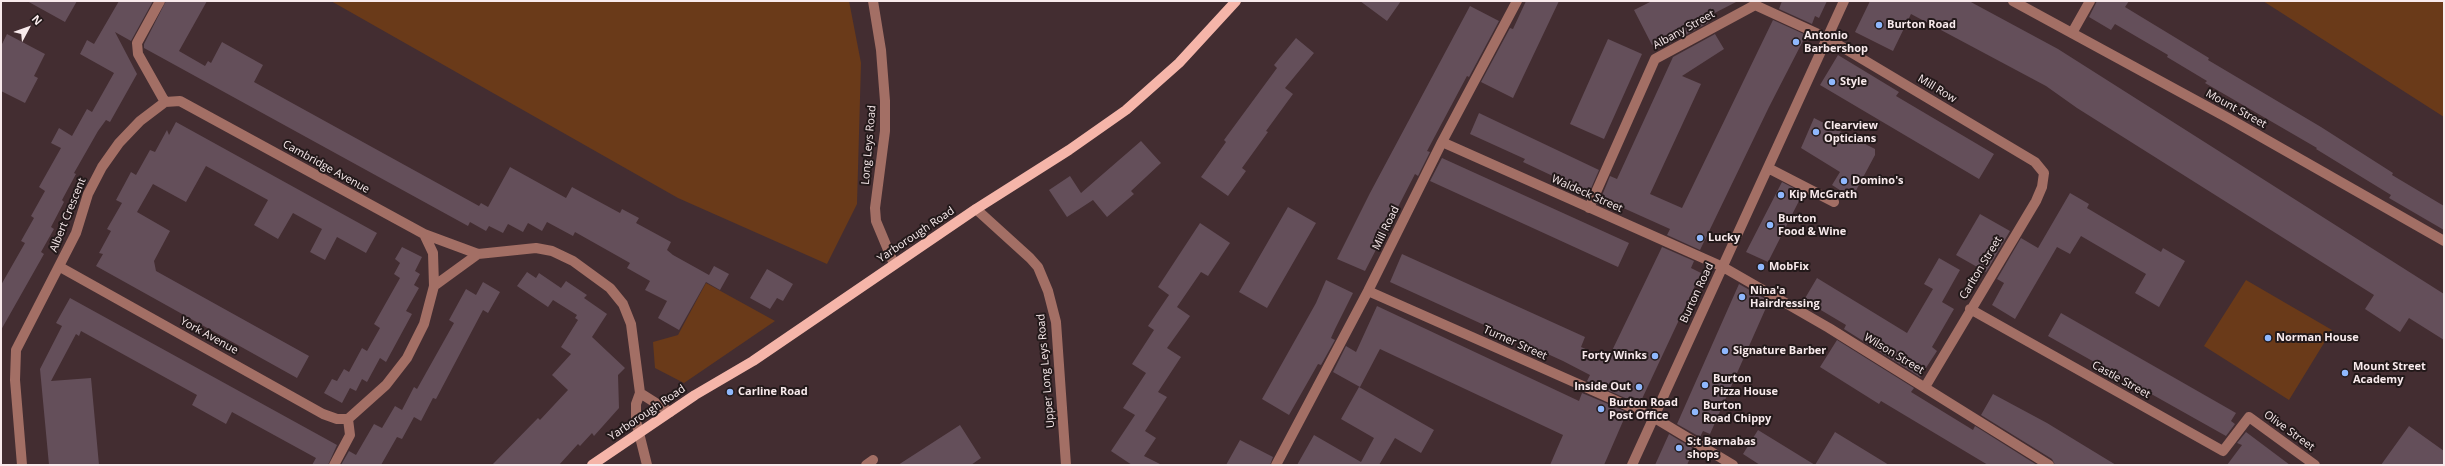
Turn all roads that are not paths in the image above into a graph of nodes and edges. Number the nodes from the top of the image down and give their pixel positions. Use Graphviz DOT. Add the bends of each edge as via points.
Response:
graph roads {
  1 [pos="160,1"];
  2 [pos="873,1"];
  3 [pos="1236,1"];
  4 [pos="1517,1"];
  5 [pos="1844,1"];
  6 [pos="2013,1"];
  7 [pos="2090,1"];
  8 [pos="2072,33"];
  9 [pos="1827,38"];
  10 [pos="165,102"];
  11 [pos="1442,142"];
  12 [pos="2035,162"];
  13 [pos="1768,168"];
  14 [pos="1834,202"];
  15 [pos="1589,208"];
  16 [pos="976,209"];
  17 [pos="424,234"];
  18 [pos="2444,241"];
  19 [pos="478,254"];
  20 [pos="894,264"];
  21 [pos="60,267"];
  22 [pos="1723,267"];
  23 [pos="434,286"];
  24 [pos="1368,291"];
  25 [pos="1970,309"];
  26 [pos="1925,387"];
  27 [pos="640,393"];
  28 [pos="670,412"];
  29 [pos="1653,417"];
  30 [pos="2249,417"];
  31 [pos="348,419"];
  32 [pos="640,433"];
  33 [pos="22,465"];
  34 [pos="334,465"];
  35 [pos="592,465"];
  36 [pos="647,465"];
  37 [pos="1066,465"];
  38 [pos="1276,465"];
  39 [pos="1632,465"];
  40 [pos="1733,465"];
  41 [pos="2049,465"];
  42 [pos="2316,465"];
  1 -- 10 [label="street" via="137,43 138,54"];
  2 -- 20 [label="street, Long Leys Road" via="881,50 885,101 885,131 876,221"];
  3 -- 16 [label="main road, Yarborough Road" via="1179,63 1126,110"];
  4 -- 11 [label="street, Mill Road"];
  5 -- 9 [label="street, Burton Road"];
  6 -- 8 [label="street, Mount Street"];
  7 -- 8 [label="street"];
  8 -- 18 [label="street, Mount Street"];
  9 -- 12 [label="street, Mill Row"];
  9 -- 13 [label="street, Burton Road"];
  9 -- 15 [label="street, Albany Street" via="1756,5 1655,58"];
  10 -- 17 [label="street, Cambridge Avenue" via="180,101"];
  10 -- 21 [label="street, Albert Crescent" via="140,121 102,167 88,194 76,233"];
  11 -- 15 [label="street, Waldeck Street"];
  11 -- 24 [label="street, Mill Road"];
  12 -- 25 [label="street, Carlton Street" via="2044,173 2042,187"];
  13 -- 14 [label="street"];
  13 -- 22 [label="street, Burton Road"];
  15 -- 22 [label="street, Waldeck Street"];
  16 -- 20 [label="main road, Yarborough Road"];
  16 -- 37 [label="street, Upper Long Leys Road" via="1030,258 1038,267 1045,284 1056,322"];
  17 -- 19 [label="street, Cambridge Avenue"];
  17 -- 23 [label="street" via="433,253"];
  19 -- 23 [label="street"];
  19 -- 27 [label="street" via="536,248 552,251 573,261 610,288 622,304 631,324"];
  20 -- 28 [label="main road, Yarborough Road" via="753,361"];
  21 -- 31 [label="street, York Avenue" via="323,414 336,419"];
  21 -- 33 [label="street, Albert Crescent" via="16,350 15,380"];
  22 -- 26 [label="street, Wilson Street"];
  22 -- 29 [label="street, Burton Road"];
  23 -- 31 [label="street" via="424,324 407,358 386,385"];
  24 -- 29 [label="street, Turner Street"];
  24 -- 38 [label="street, Mill Road"];
  25 -- 26 [label="street, Carlton Street"];
  25 -- 30 [label="street, Castle Street" via="2223,451"];
  26 -- 41 [label="street, Wilson Street"];
  27 -- 28 [label="street"];
  27 -- 32 [label="street" via="636,404 636,422"];
  28 -- 32 [label="main road, Yarborough Road"];
  29 -- 39 [label="street, Burton Road"];
  29 -- 40 [label="street, Turner Street"];
  30 -- 42 [label="street, Olive Street"];
  31 -- 34 [label="street" via="350,435"];
  32 -- 35 [label="main road, Yarborough Road"];
  32 -- 36 [label="street"];
}
